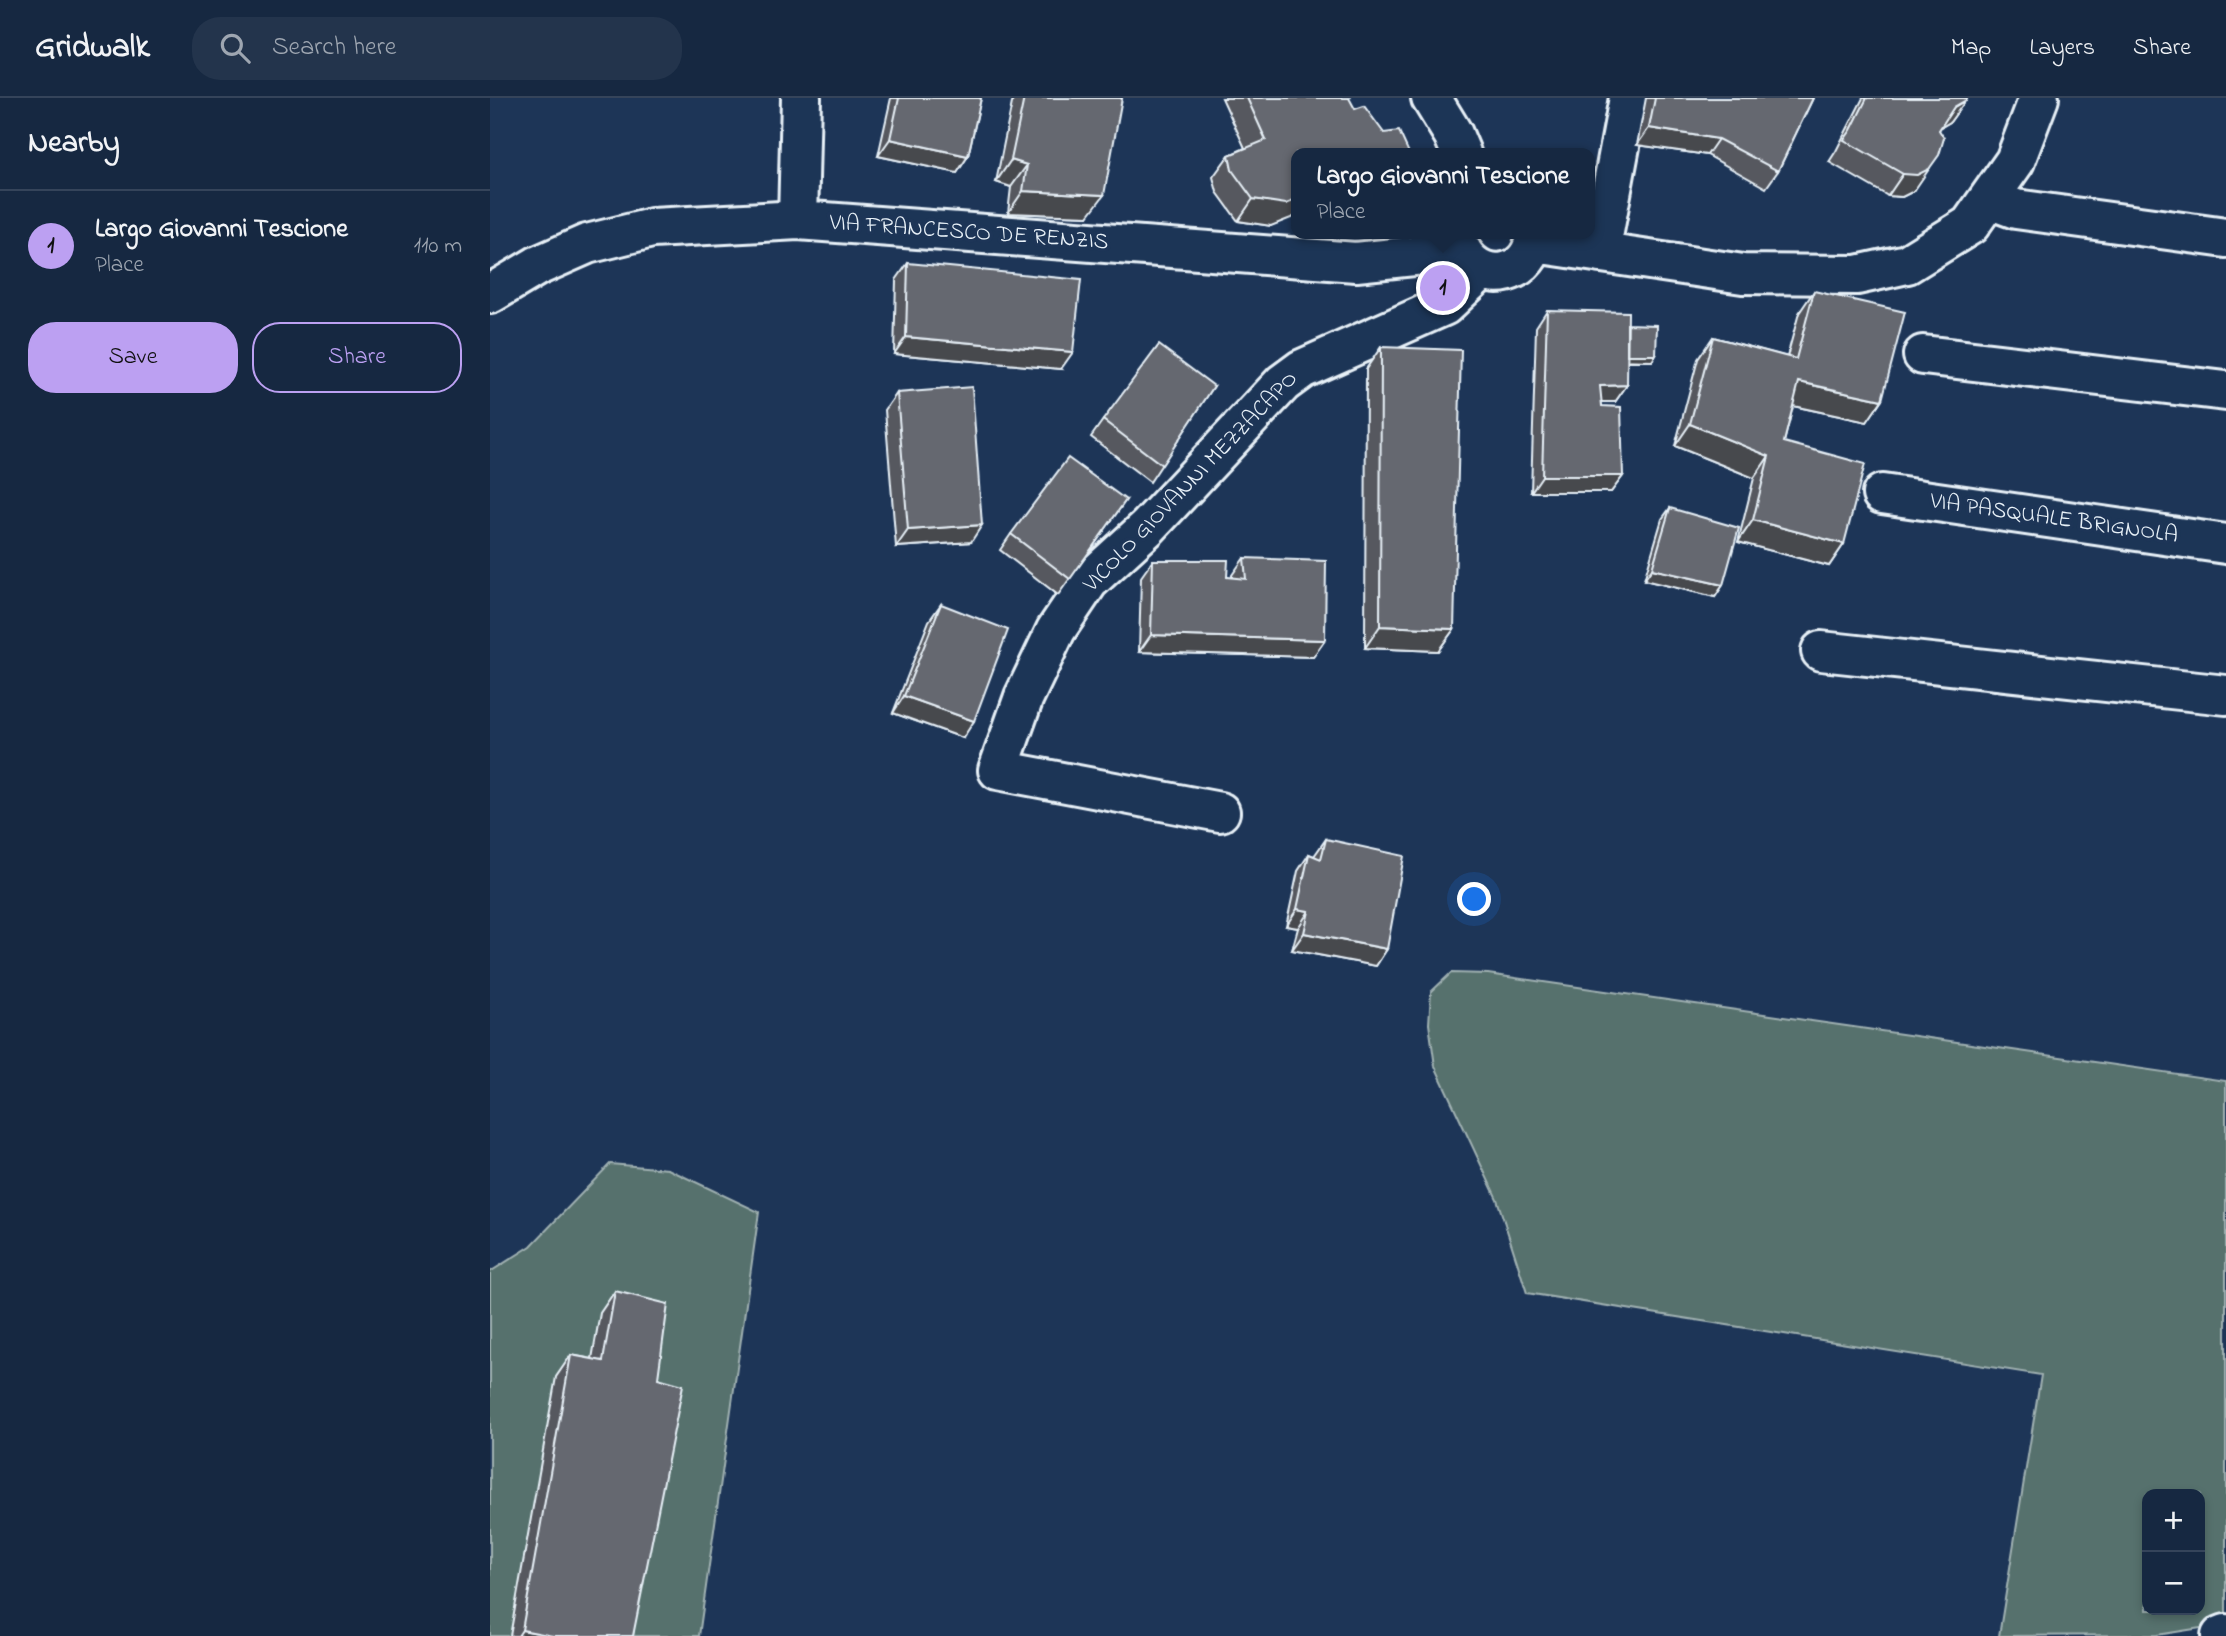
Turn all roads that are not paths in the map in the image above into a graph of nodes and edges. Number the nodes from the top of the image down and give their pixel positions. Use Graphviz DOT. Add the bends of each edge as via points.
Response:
graph roads {
  1 [pos="802,98"];
  2 [pos="1431,98"];
  3 [pos="1629,98"];
  4 [pos="2039,98"];
  5 [pos="1459,148"];
  6 [pos="1989,199"];
  7 [pos="798,220"];
  8 [pos="2226,238"];
  9 [pos="1535,239"];
  10 [pos="1539,239"];
  11 [pos="1468,251"];
  12 [pos="1600,253"];
  13 [pos="490,295"];
  14 [pos="1923,355"];
  15 [pos="2226,391"];
  16 [pos="1882,494"];
  17 [pos="2226,544"];
  18 [pos="1821,651"];
  19 [pos="2226,695"];
  20 [pos="1220,812"];
  1 -- 7 [label="street"];
  2 -- 5 [label="street"];
  3 -- 12 [label="street"];
  4 -- 6 [label="street" via="2015,161"];
  6 -- 8 [label="street" via="2016,209"];
  6 -- 12 [label="street" via="1970,225 1907,264 1857,275 1743,274"];
  7 -- 11 [label="street, VIA FRANCESCO DE RENZIS" via="1356,262"];
  7 -- 13 [label="street, VIA FRANCESCO DE RENZIS" via="652,228 587,244 537,266"];
  9 -- 11 [label="street, VIA FRANCESCO DE RENZIS" via="1530,254 1513,270 1492,273"];
  10 -- 12 [label="street"];
  11 -- 20 [label="street, VICOLO GIOVANNI MEZZACAPO" via="1444,306 1302,369 1283,383 1147,527 1089,581 1024,697 998,770"];
  14 -- 15 [label="street"];
  16 -- 17 [label="street, VIA PASQUALE BRIGNOLA"];
  18 -- 19 [label="street"];
}
